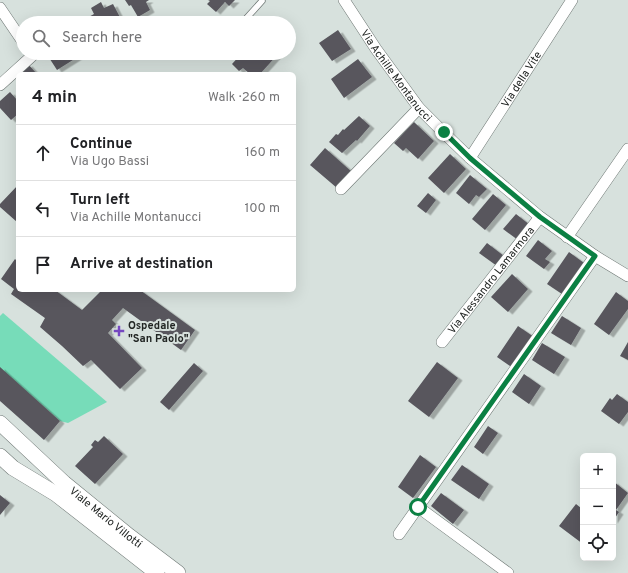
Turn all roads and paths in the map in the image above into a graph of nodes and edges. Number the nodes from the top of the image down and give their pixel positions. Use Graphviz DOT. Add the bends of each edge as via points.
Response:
graph roads {
  1 [pos="6,0"];
  2 [pos="344,0"];
  3 [pos="572,0"];
  4 [pos="262,1"];
  5 [pos="0,7"];
  6 [pos="248,16"];
  7 [pos="16,31"];
  8 [pos="28,60"];
  9 [pos="0,85"];
  10 [pos="419,108"];
  11 [pos="628,149"];
  12 [pos="470,158"];
  13 [pos="341,189"];
  14 [pos="540,217"];
  15 [pos="567,237"];
  16 [pos="595,256"];
  17 [pos="628,276"];
  18 [pos="442,342"];
  19 [pos="0,422"];
  20 [pos="0,456"];
  21 [pos="37,458"];
  22 [pos="21,473"];
  23 [pos="418,507"];
  24 [pos="399,534"];
  25 [pos="158,573"];
  26 [pos="178,573"];
  27 [pos="508,573"];
  1 -- 5 [label="street"];
  2 -- 10 [label="street, Via Achille Montanucci"];
  3 -- 12 [label="street, Via della Vite"];
  4 -- 6 [label="lane"];
  5 -- 7 [label="street"];
  8 -- 9 [label="street"];
  10 -- 12 [label="street, Via Achille Montanucci"];
  10 -- 13 [label="street"];
  11 -- 15 [label="street"];
  12 -- 14 [label="street, Via Achille Montanucci"];
  14 -- 15 [label="street, Via Achille Montanucci"];
  14 -- 18 [label="street, Via Alessandro Lamarmora"];
  15 -- 16 [label="street, Via Achille Montanucci"];
  16 -- 17 [label="street, Via Achille Montanucci"];
  16 -- 23 [label="street"];
  19 -- 21 [label="street, Viale Mario Villotti"];
  20 -- 22 [label="street, Viale Mario Villotti"];
  21 -- 22 [label="street" via="28,470"];
  21 -- 26 [label="street, Viale Mario Villotti" via="64,483"];
  22 -- 25 [label="street, Viale Mario Villotti" via="56,494"];
  23 -- 24 [label="street"];
  23 -- 27 [label="street"];
}
